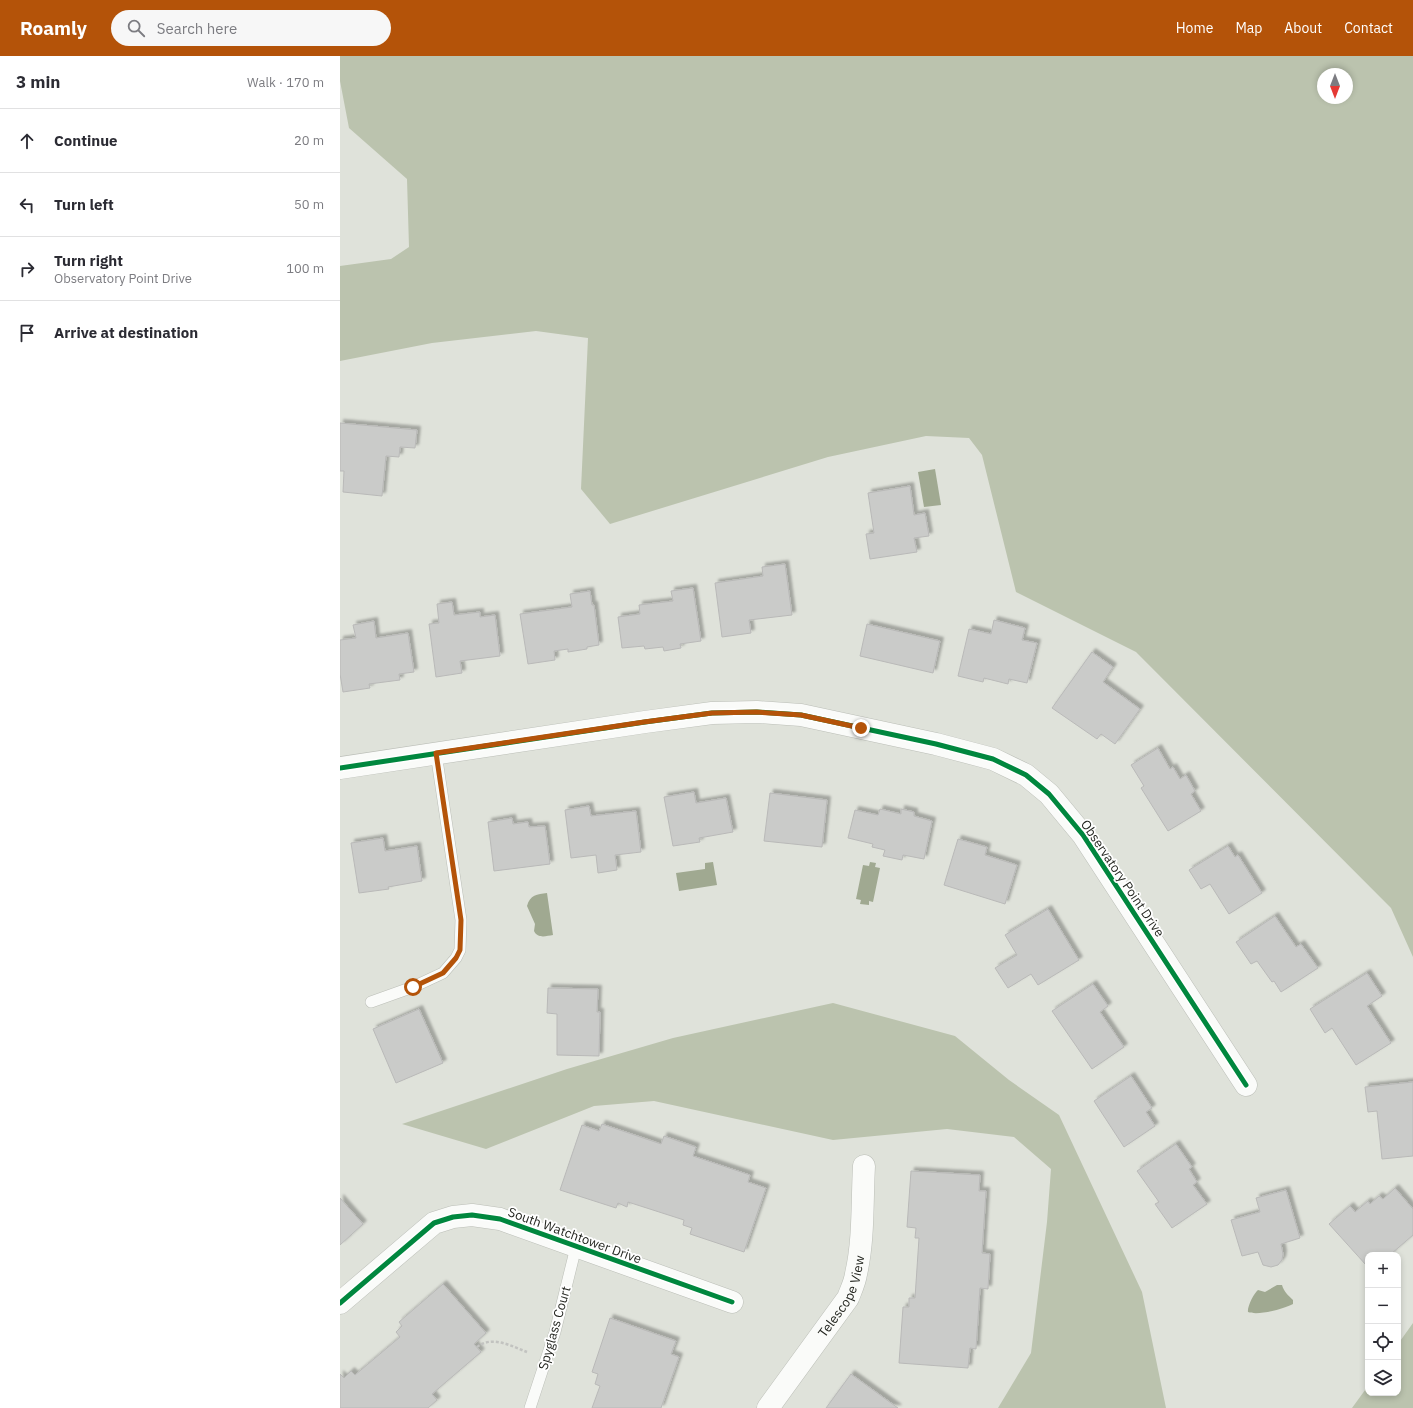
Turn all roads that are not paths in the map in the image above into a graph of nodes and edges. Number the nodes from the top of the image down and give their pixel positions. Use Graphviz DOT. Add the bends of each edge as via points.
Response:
graph roads {
  1 [pos="436,753"];
  2 [pos="340,768"];
  3 [pos="371,1002"];
  4 [pos="1246,1085"];
  5 [pos="864,1166"];
  6 [pos="576,1247"];
  7 [pos="732,1302"];
  8 [pos="340,1303"];
  9 [pos="530,1408"];
  10 [pos="768,1408"];
  1 -- 2 [label="street, Observatory Point Drive"];
  1 -- 3 [label="lane" via="461,920 460,950 443,973"];
  1 -- 4 [label="street, Observatory Point Drive" via="712,713 756,712 801,715 993,759 1026,776 1049,794 1083,835"];
  5 -- 10 [label="street, Telescope View" via="860,1250 856,1276 848,1298"];
  6 -- 7 [label="street, South Watchtower Drive"];
  6 -- 8 [label="street, South Watchtower Drive" via="500,1219 472,1215 453,1217 434,1223"];
  6 -- 9 [label="lane, Spyglass Court" via="555,1332"];
}
